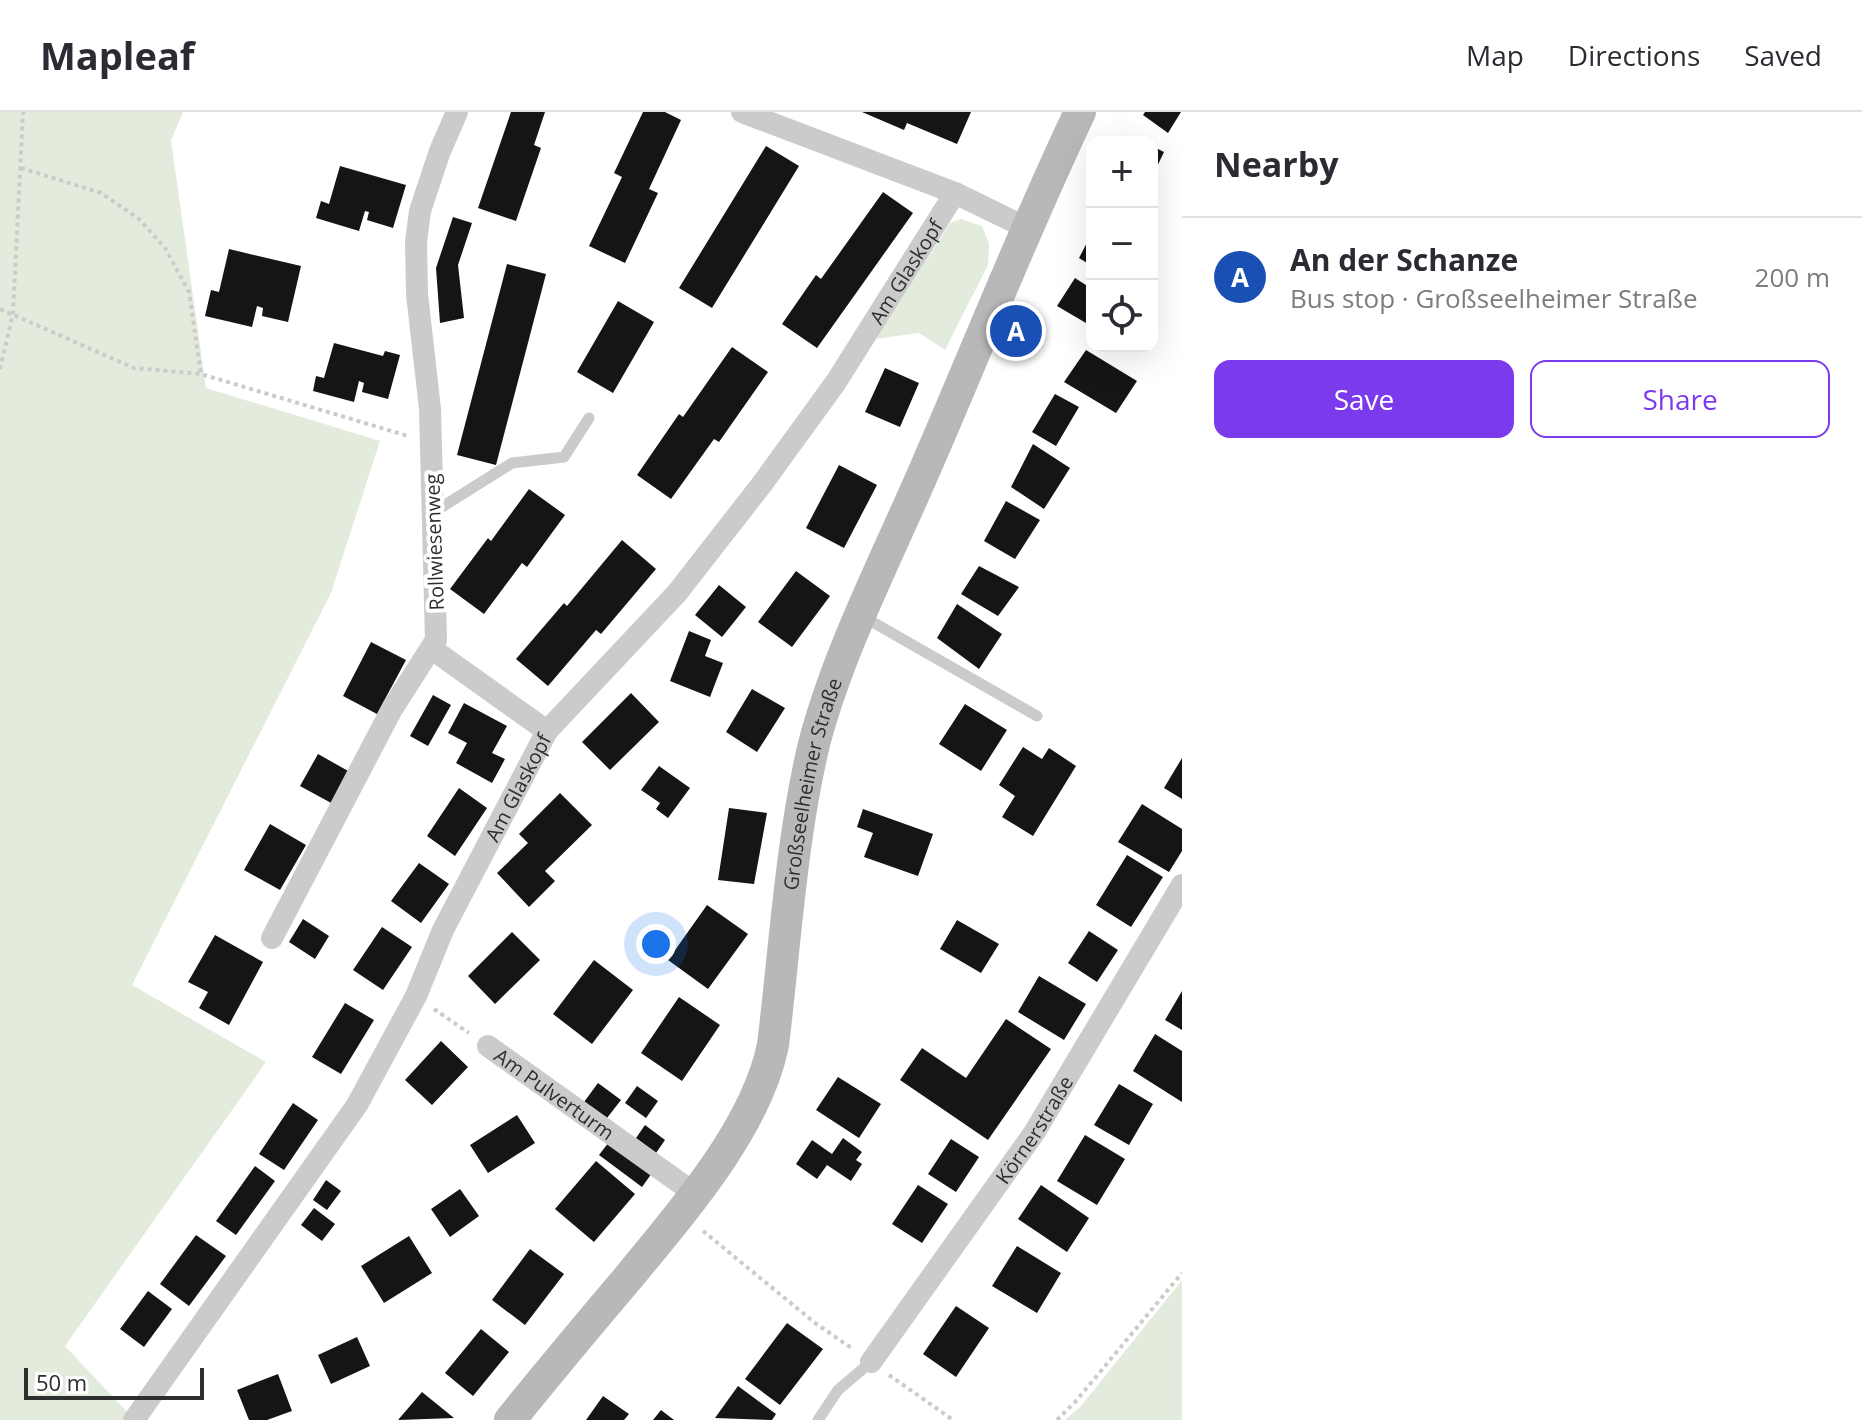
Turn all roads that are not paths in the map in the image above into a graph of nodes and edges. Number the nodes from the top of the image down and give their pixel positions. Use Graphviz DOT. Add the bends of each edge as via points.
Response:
graph roads {
  1 [pos="457,112"];
  2 [pos="742,112"];
  3 [pos="1080,112"];
  4 [pos="955,193"];
  5 [pos="1029,229"];
  6 [pos="589,418"];
  7 [pos="434,512"];
  8 [pos="862,616"];
  9 [pos="432,649"];
  10 [pos="1037,716"];
  11 [pos="547,731"];
  12 [pos="1182,885"];
  13 [pos="272,938"];
  14 [pos="488,1046"];
  15 [pos="688,1202"];
  16 [pos="871,1362"];
  17 [pos="134,1420"];
  18 [pos="510,1420"];
  19 [pos="818,1420"];
  1 -- 7 [label="street, Rollwiesenweg" via="420,211 416,242"];
  2 -- 4 [label="street"];
  3 -- 5 [label="main road, Großseelheimer Straße"];
  4 -- 5 [label="street"];
  4 -- 11 [label="street, Am Glaskopf" via="836,382 762,484 677,593"];
  5 -- 8 [label="main road, Großseelheimer Straße"];
  6 -- 7 [label="lane" via="564,457 512,463"];
  7 -- 9 [label="street, Rollwiesenweg"];
  8 -- 10 [label="lane"];
  8 -- 15 [label="main road, Großseelheimer Straße" via="826,705 807,774 769,1063 735,1137"];
  9 -- 11 [label="street"];
  9 -- 13 [label="street, Rollwiesenweg" via="398,699"];
  11 -- 17 [label="street, Am Glaskopf" via="357,1105"];
  12 -- 16 [label="street, Körnerstraße" via="1034,1133"];
  14 -- 15 [label="street, Am Pulverturm"];
  15 -- 18 [label="main road, Großseelheimer Straße"];
  16 -- 19 [label="lane" via="838,1390"];
}
